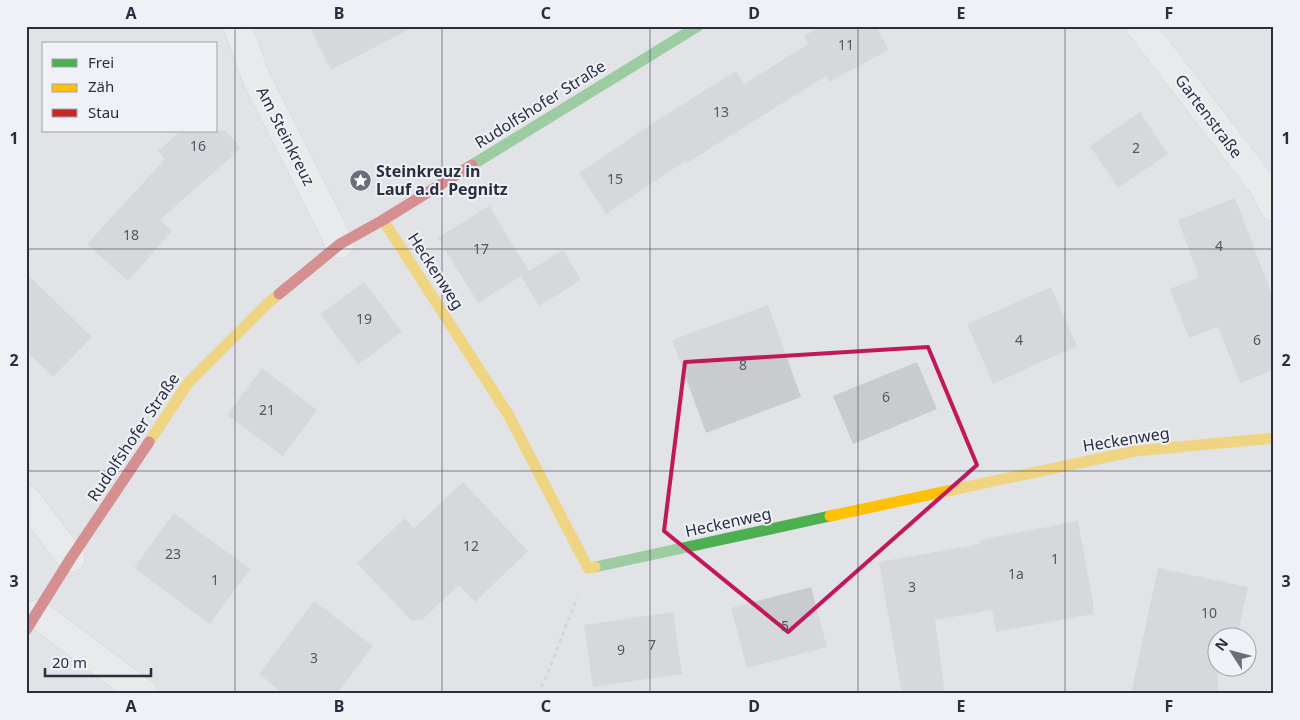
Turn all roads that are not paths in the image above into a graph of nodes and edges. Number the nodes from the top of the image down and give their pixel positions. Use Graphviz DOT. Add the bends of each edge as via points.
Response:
graph roads {
  1 [pos="237,26"];
  2 [pos="698,26"];
  3 [pos="1140,26"];
  4 [pos="1274,207"];
  5 [pos="384,220"];
  6 [pos="340,244"];
  7 [pos="1274,438"];
  8 [pos="26,499"];
  9 [pos="71,558"];
  10 [pos="31,622"];
  11 [pos="144,694"];
  1 -- 6 [label="street, Am Steinkreuz" via="257,80"];
  2 -- 5 [label="street, Rudolfshofer Straße"];
  3 -- 4 [label="street, Gartenstraße" via="1262,186"];
  5 -- 6 [label="street, Rudolfshofer Straße"];
  5 -- 7 [label="street, Heckenweg" via="508,414 588,568 1135,451"];
  6 -- 9 [label="street, Rudolfshofer Straße" via="267,304 188,383"];
  8 -- 9 [label="street"];
  9 -- 10 [label="street, Rudolfshofer Straße"];
  10 -- 11 [label="street"];
}
